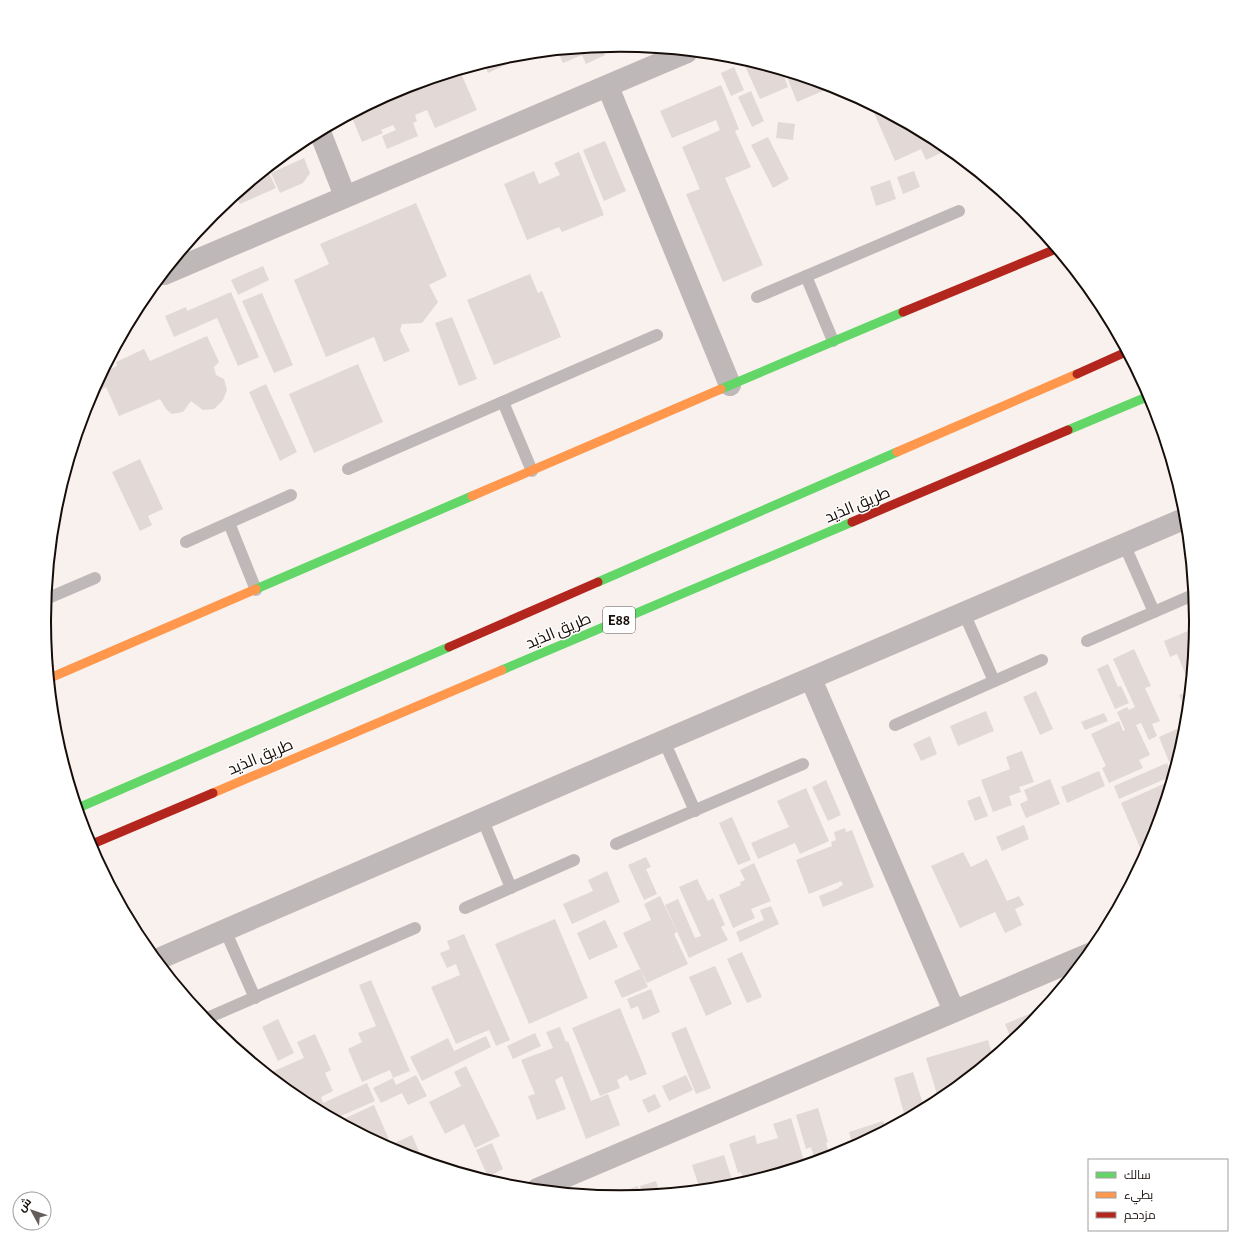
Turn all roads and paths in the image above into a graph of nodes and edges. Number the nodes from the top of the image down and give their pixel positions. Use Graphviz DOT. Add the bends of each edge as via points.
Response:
graph roads {
  1 [pos="679,56"];
  2 [pos="608,86"];
  3 [pos="322,137"];
  4 [pos="345,196"];
  5 [pos="959,211"];
  6 [pos="1052,251"];
  7 [pos="173,270"];
  8 [pos="806,276"];
  9 [pos="757,297"];
  10 [pos="658,335"];
  11 [pos="833,341"];
  12 [pos="1122,354"];
  13 [pos="730,386"];
  14 [pos="1143,398"];
  15 [pos="503,402"];
  16 [pos="348,469"];
  17 [pos="532,471"];
  18 [pos="291,495"];
  19 [pos="1180,521"];
  20 [pos="229,523"];
  21 [pos="186,542"];
  22 [pos="1124,544"];
  23 [pos="95,578"];
  24 [pos="256,590"];
  25 [pos="52,597"];
  26 [pos="1188,597"];
  27 [pos="1154,612"];
  28 [pos="964,613"];
  29 [pos="1087,642"];
  30 [pos="1042,660"];
  31 [pos="54,676"];
  32 [pos="812,679"];
  33 [pos="994,681"];
  34 [pos="895,725"];
  35 [pos="664,741"];
  36 [pos="804,764"];
  37 [pos="82,806"];
  38 [pos="696,810"];
  39 [pos="482,818"];
  40 [pos="96,843"];
  41 [pos="616,844"];
  42 [pos="574,860"];
  43 [pos="512,888"];
  44 [pos="465,908"];
  45 [pos="415,928"];
  46 [pos="225,930"];
  47 [pos="161,958"];
  48 [pos="1078,959"];
  49 [pos="255,998"];
  50 [pos="954,1011"];
  51 [pos="211,1017"];
  52 [pos="545,1186"];
  1 -- 2 [label="street"];
  2 -- 4 [label="street"];
  2 -- 13 [label="street"];
  3 -- 4 [label="street"];
  4 -- 7 [label="street"];
  5 -- 8 [label="lane"];
  6 -- 11 [label="main road"];
  8 -- 9 [label="lane"];
  8 -- 11 [label="lane"];
  10 -- 15 [label="lane"];
  11 -- 13 [label="main road"];
  12 -- 37 [label="main road, طريق الذيد"];
  13 -- 17 [label="main road"];
  14 -- 40 [label="main road, طريق الذيد / E88"];
  15 -- 16 [label="lane"];
  15 -- 17 [label="lane"];
  17 -- 24 [label="main road"];
  18 -- 20 [label="lane"];
  19 -- 22 [label="street"];
  20 -- 21 [label="lane"];
  20 -- 24 [label="lane"];
  22 -- 27 [label="lane"];
  22 -- 28 [label="street"];
  23 -- 25 [label="lane"];
  24 -- 31 [label="main road"];
  26 -- 27 [label="lane"];
  27 -- 29 [label="lane"];
  28 -- 32 [label="street"];
  28 -- 33 [label="lane"];
  30 -- 33 [label="lane"];
  32 -- 35 [label="street"];
  32 -- 50 [label="street"];
  33 -- 34 [label="lane"];
  35 -- 38 [label="lane"];
  35 -- 39 [label="street"];
  36 -- 38 [label="lane"];
  38 -- 41 [label="lane"];
  39 -- 43 [label="lane"];
  39 -- 46 [label="street"];
  42 -- 43 [label="lane"];
  43 -- 44 [label="lane"];
  45 -- 49 [label="lane"];
  46 -- 47 [label="street"];
  46 -- 49 [label="lane"];
  48 -- 50 [label="street"];
  49 -- 51 [label="lane"];
  50 -- 52 [label="street"];
}
